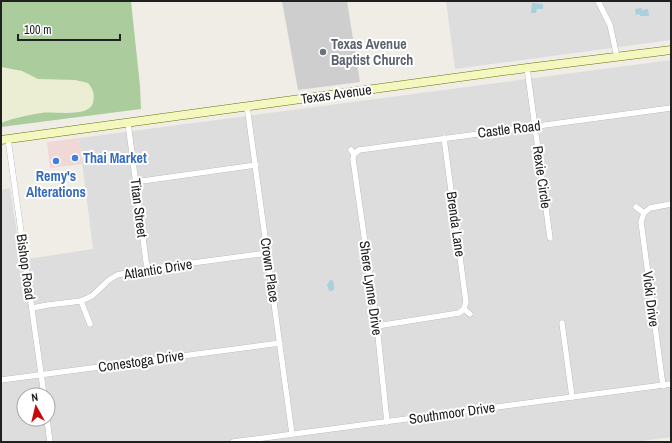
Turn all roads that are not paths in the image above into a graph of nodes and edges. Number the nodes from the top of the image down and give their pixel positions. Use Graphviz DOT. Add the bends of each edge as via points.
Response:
graph roads {
  1 [pos="598,1"];
  2 [pos="671,50"];
  3 [pos="617,57"];
  4 [pos="527,68"];
  5 [pos="247,106"];
  6 [pos="671,108"];
  7 [pos="128,123"];
  8 [pos="535,126"];
  9 [pos="444,138"];
  10 [pos="5,140"];
  11 [pos="353,152"];
  12 [pos="256,165"];
  13 [pos="135,182"];
  14 [pos="671,204"];
  15 [pos="636,207"];
  16 [pos="644,213"];
  17 [pos="550,238"];
  18 [pos="268,254"];
  19 [pos="147,270"];
  20 [pos="81,301"];
  21 [pos="32,308"];
  22 [pos="464,309"];
  23 [pos="470,314"];
  24 [pos="562,323"];
  25 [pos="90,324"];
  26 [pos="377,326"];
  27 [pos="280,343"];
  28 [pos="41,375"];
  29 [pos="1,380"];
  30 [pos="671,384"];
  31 [pos="663,386"];
  32 [pos="43,387"];
  33 [pos="572,397"];
  34 [pos="387,422"];
  35 [pos="48,427"];
  36 [pos="292,434"];
  37 [pos="50,442"];
  38 [pos="233,442"];
  1 -- 3 [label="street" via="610,26"];
  2 -- 3 [label="street, Texas Avenue"];
  3 -- 4 [label="street, Texas Avenue"];
  4 -- 5 [label="street, Texas Avenue"];
  4 -- 8 [label="street, Rexie Circle"];
  5 -- 7 [label="street, Texas Avenue"];
  5 -- 12 [label="street, Crown Place"];
  6 -- 8 [label="street, Castle Road"];
  7 -- 10 [label="street, Texas Avenue"];
  7 -- 13 [label="street, Titan Street"];
  8 -- 9 [label="street, Castle Road"];
  8 -- 17 [label="street, Rexie Circle"];
  9 -- 11 [label="street, Castle Road"];
  9 -- 22 [label="street, Brenda Lane" via="466,302"];
  10 -- 21 [label="street, Bishop Road"];
  11 -- 26 [label="street, Shere Lynne Drive"];
  12 -- 13 [label="street"];
  12 -- 18 [label="street, Crown Place"];
  13 -- 19 [label="street, Titan Street"];
  14 -- 16 [label="street" via="650,208"];
  15 -- 16 [label="street"];
  16 -- 31 [label="street, Vicki Drive" via="641,222"];
  18 -- 19 [label="street, Atlantic Drive"];
  18 -- 27 [label="street, Crown Place"];
  19 -- 20 [label="street, Atlantic Drive" via="118,275 92,296"];
  20 -- 21 [label="street, Atlantic Drive"];
  20 -- 25 [label="street"];
  21 -- 28 [label="street, Bishop Road"];
  22 -- 23 [label="street"];
  22 -- 26 [label="street" via="459,313"];
  24 -- 33 [label="street"];
  26 -- 34 [label="street, Shere Lynne Drive"];
  27 -- 28 [label="street, Conestoga Drive"];
  27 -- 36 [label="street, Crown Place"];
  28 -- 29 [label="street, Conestoga Drive"];
  28 -- 32 [label="street, Bishop Road"];
  30 -- 31 [label="street, Southmoor Drive"];
  31 -- 33 [label="street, Southmoor Drive"];
  33 -- 34 [label="street, Southmoor Drive"];
  34 -- 36 [label="street, Southmoor Drive"];
  35 -- 37 [label="street"];
  36 -- 38 [label="street, Southmoor Drive"];
}
